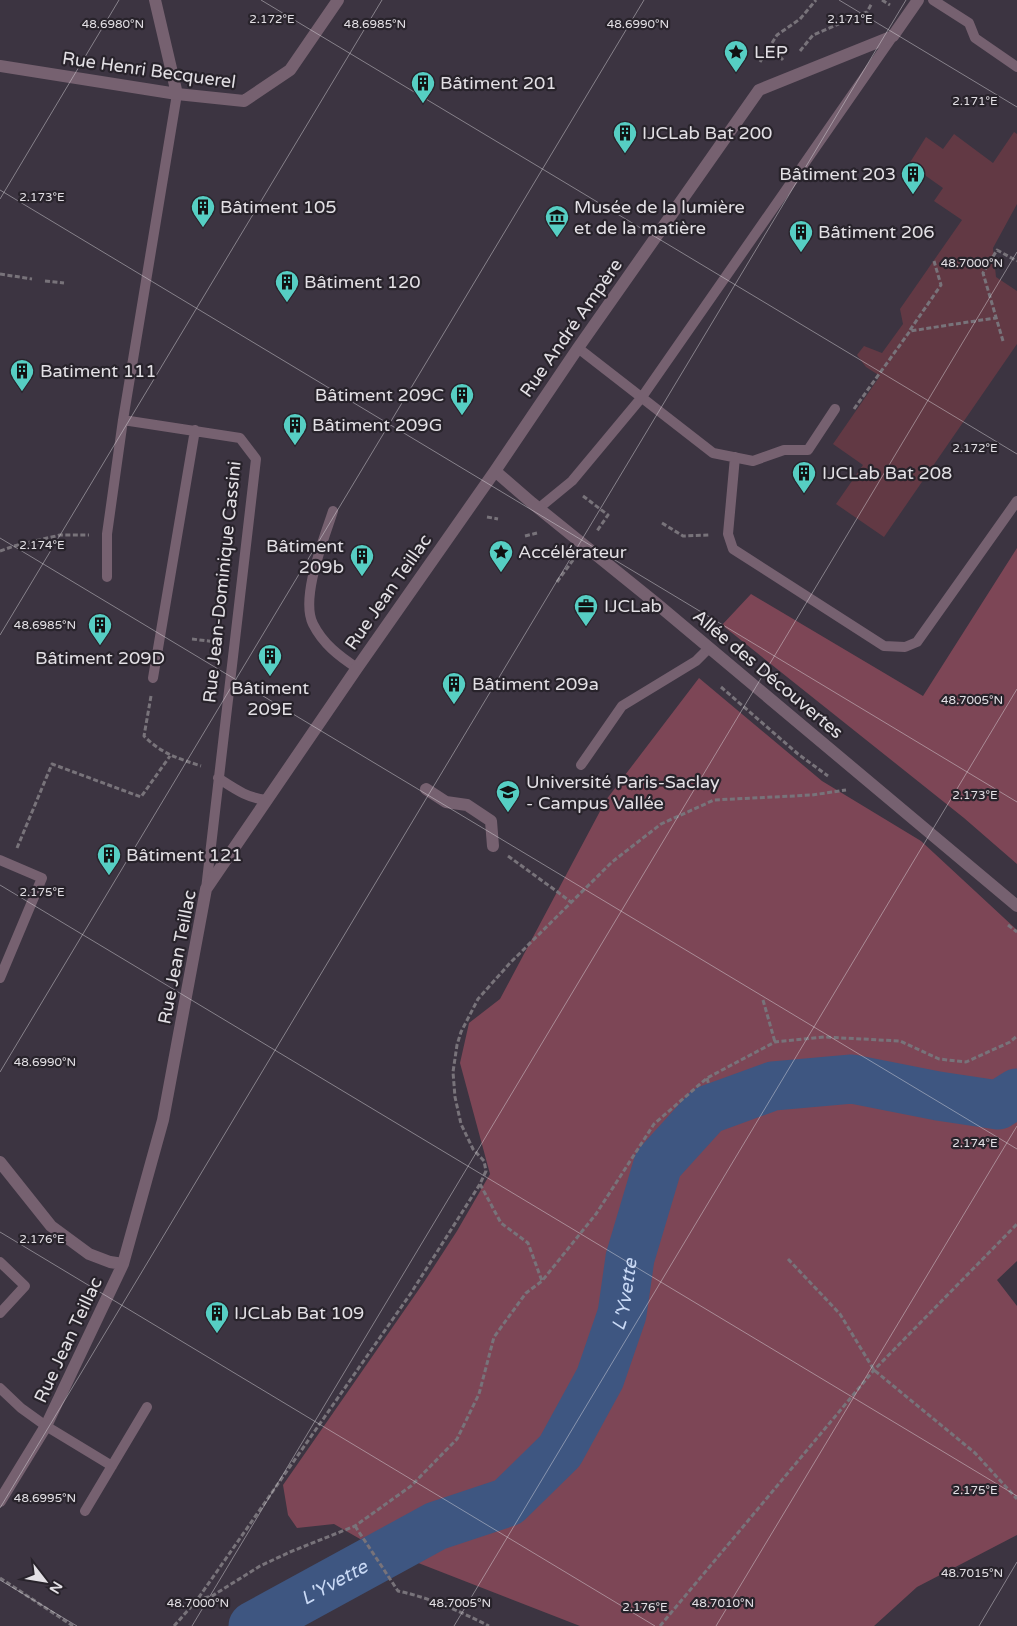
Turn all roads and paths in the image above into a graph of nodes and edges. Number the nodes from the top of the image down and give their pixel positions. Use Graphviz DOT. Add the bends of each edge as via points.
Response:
graph roads {
  1 [pos="156,0"];
  2 [pos="338,0"];
  3 [pos="816,0"];
  4 [pos="918,0"];
  5 [pos="933,0"];
  6 [pos="872,3"];
  7 [pos="893,36"];
  8 [pos="770,46"];
  9 [pos="797,55"];
  10 [pos="760,62"];
  11 [pos="786,64"];
  12 [pos="0,66"];
  13 [pos="1017,67"];
  14 [pos="177,94"];
  15 [pos="934,261"];
  16 [pos="1017,261"];
  17 [pos="0,274"];
  18 [pos="32,279"];
  19 [pos="45,280"];
  20 [pos="64,283"];
  21 [pos="995,318"];
  22 [pos="910,331"];
  23 [pos="1002,341"];
  24 [pos="578,348"];
  25 [pos="642,397"];
  26 [pos="835,410"];
  27 [pos="123,420"];
  28 [pos="194,430"];
  29 [pos="735,457"];
  30 [pos="495,471"];
  31 [pos="1017,501"];
  32 [pos="539,508"];
  33 [pos="332,512"];
  34 [pos="662,523"];
  35 [pos="107,534"];
  36 [pos="728,534"];
  37 [pos="0,551"];
  38 [pos="575,558"];
  39 [pos="107,578"];
  40 [pos="557,582"];
  41 [pos="192,639"];
  42 [pos="219,642"];
  43 [pos="709,648"];
  44 [pos="696,661"];
  45 [pos="356,668"];
  46 [pos="153,678"];
  47 [pos="170,756"];
  48 [pos="581,765"];
  49 [pos="207,768"];
  50 [pos="218,778"];
  51 [pos="830,778"];
  52 [pos="838,784"];
  53 [pos="426,789"];
  54 [pos="267,800"];
  55 [pos="494,846"];
  56 [pos="5,862"];
  57 [pos="206,889"];
  58 [pos="572,903"];
  59 [pos="1017,906"];
  60 [pos="0,978"];
  61 [pos="763,1000"];
  62 [pos="1017,1036"];
  63 [pos="775,1042"];
  64 [pos="707,1078"];
  65 [pos="709,1085"];
  66 [pos="0,1162"];
  67 [pos="480,1184"];
  68 [pos="1017,1224"];
  69 [pos="788,1259"];
  70 [pos="0,1262"];
  71 [pos="123,1264"];
  72 [pos="542,1281"];
  73 [pos="0,1313"];
  74 [pos="874,1370"];
  75 [pos="0,1388"];
  76 [pos="146,1407"];
  77 [pos="46,1426"];
  78 [pos="112,1466"];
  79 [pos="1017,1499"];
  80 [pos="0,1501"];
  81 [pos="85,1511"];
  82 [pos="355,1526"];
  83 [pos="0,1578"];
  84 [pos="197,1600"];
  85 [pos="73,1626"];
  86 [pos="174,1626"];
  87 [pos="489,1626"];
  88 [pos="660,1626"];
  1 -- 14 [label="street"];
  2 -- 14 [label="street, Rue Henri Becquerel" via="290,70 244,101"];
  3 -- 8 [label="path" via="800,19 777,35"];
  4 -- 7 [label="street"];
  5 -- 13 [label="lane" via="969,23 975,38"];
  6 -- 9 [label="path" via="867,12 813,35"];
  7 -- 24 [label="street, Rue André Ampère" via="759,90"];
  7 -- 25 [label="lane"];
  8 -- 10 [label="path"];
  8 -- 11 [label="path"];
  12 -- 14 [label="street, Rue Henri Becquerel"];
  14 -- 27 [label="lane"];
  15 -- 22 [label="path" via="940,285"];
  16 -- 21 [label="path" via="997,250 983,273"];
  17 -- 18 [label="path"];
  19 -- 20 [label="path"];
  21 -- 22 [label="path"];
  21 -- 23 [label="path"];
  22 -- 26 [label="path" via="848,418"];
  24 -- 25 [label="lane"];
  24 -- 30 [label="street, Rue André Ampère"];
  25 -- 29 [label="lane" via="713,453"];
  25 -- 32 [label="lane" via="572,481"];
  26 -- 29 [label="lane" via="808,450 784,450 753,461"];
  27 -- 28 [label="lane, Rue Jean-Dominique Cassini"];
  27 -- 35 [label="lane"];
  28 -- 46 [label="lane"];
  28 -- 50 [label="lane, Rue Jean-Dominique Cassini" via="240,438 256,459"];
  29 -- 36 [label="lane"];
  30 -- 32 [label="street, Allée des Découvertes"];
  30 -- 45 [label="street, Rue Jean Teillac"];
  31 -- 36 [label="lane" via="917,642 905,647 884,646 733,549"];
  32 -- 43 [label="street, Allée des Découvertes"];
  33 -- 45 [label="lane" via="312,579 309,599 312,623 336,654"];
  34 -- 36 [label="path" via="683,536"];
  35 -- 37 [label="path" via="60,535"];
  35 -- 39 [label="lane"];
  38 -- 40 [label="path"];
  41 -- 42 [label="path"];
  43 -- 44 [label="lane"];
  43 -- 59 [label="street, Allée des Découvertes"];
  44 -- 48 [label="lane" via="622,706"];
  44 -- 51 [label="path" via="724,690"];
  45 -- 54 [label="street, Rue Jean Teillac"];
  46 -- 47 [label="path" via="144,736"];
  47 -- 49 [label="path"];
  47 -- 56 [label="path" via="141,797 52,764"];
  50 -- 54 [label="lane" via="236,790"];
  50 -- 57 [label="lane, Rue Jean-Dominique Cassini"];
  52 -- 58 [label="path" via="846,790 714,800 661,824 612,862"];
  53 -- 55 [label="street" via="446,802 467,805 491,821"];
  54 -- 57 [label="street, Rue Jean Teillac"];
  55 -- 58 [label="path"];
  56 -- 60 [label="lane" via="42,878"];
  57 -- 71 [label="street, Rue Jean Teillac" via="163,1120"];
  58 -- 67 [label="path" via="478,998 461,1032 453,1072 455,1097 460,1124 484,1162 486,1171"];
  61 -- 63 [label="path"];
  62 -- 63 [label="path" via="966,1062 939,1059 900,1041 824,1037"];
  63 -- 64 [label="path"];
  64 -- 65 [label="path"];
  64 -- 72 [label="path" via="654,1124 596,1214"];
  66 -- 71 [label="street" via="51,1226 89,1254"];
  67 -- 72 [label="path" via="501,1223 528,1243"];
  67 -- 84 [label="path" via="411,1293"];
  68 -- 74 [label="path"];
  69 -- 74 [label="path" via="840,1314"];
  70 -- 73 [label="lane" via="25,1286"];
  71 -- 77 [label="street, Rue Jean Teillac"];
  72 -- 82 [label="path" via="526,1293 494,1337 479,1394 457,1439 411,1486"];
  74 -- 79 [label="path" via="975,1453"];
  74 -- 88 [label="path"];
  75 -- 77 [label="lane"];
  76 -- 78 [label="lane"];
  77 -- 78 [label="lane"];
  77 -- 80 [label="street, Rue Jean Teillac"];
  78 -- 81 [label="lane"];
  82 -- 84 [label="path" via="281,1556 212,1596"];
  82 -- 87 [label="path" via="398,1591 421,1596"];
  83 -- 85 [label="path"];
  84 -- 86 [label="path"];
}
